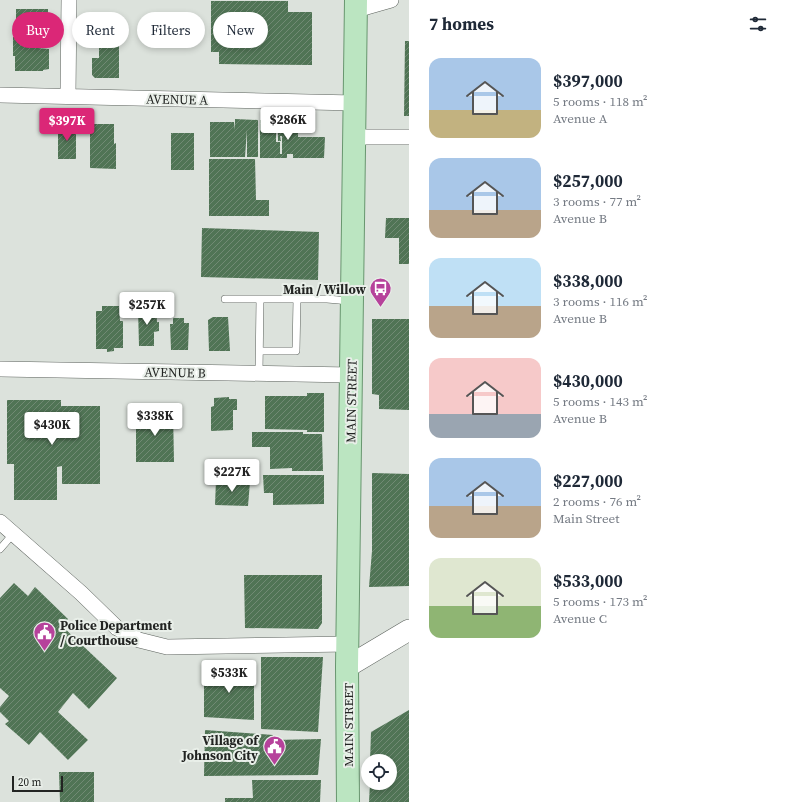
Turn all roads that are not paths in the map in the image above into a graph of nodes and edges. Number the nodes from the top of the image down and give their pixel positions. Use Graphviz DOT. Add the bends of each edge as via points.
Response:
graph roads {
  1 [pos="69,0"];
  2 [pos="390,0"];
  3 [pos="356,5"];
  4 [pos="0,95"];
  5 [pos="68,96"];
  6 [pos="355,103"];
  7 [pos="354,137"];
  8 [pos="409,137"];
  9 [pos="225,299"];
  10 [pos="260,299"];
  11 [pos="297,299"];
  12 [pos="352,301"];
  13 [pos="260,351"];
  14 [pos="0,369"];
  15 [pos="259,374"];
  16 [pos="351,375"];
  17 [pos="0,522"];
  18 [pos="14,534"];
  19 [pos="0,549"];
  20 [pos="409,630"];
  21 [pos="348,644"];
  22 [pos="347,667"];
  23 [pos="348,802"];
  1 -- 5 [label="street"];
  2 -- 3 [label="street"];
  3 -- 6 [label="main road, MAIN STREET"];
  4 -- 5 [label="street, AVENUE A"];
  5 -- 6 [label="street, AVENUE A"];
  6 -- 7 [label="main road, MAIN STREET"];
  7 -- 8 [label="street"];
  7 -- 12 [label="main road, MAIN STREET"];
  9 -- 10 [label="lane"];
  10 -- 11 [label="lane"];
  10 -- 13 [label="lane"];
  11 -- 12 [label="lane"];
  11 -- 13 [label="lane" via="296,351"];
  12 -- 16 [label="main road, MAIN STREET"];
  13 -- 15 [label="lane"];
  14 -- 15 [label="street, AVENUE B"];
  15 -- 16 [label="street, AVENUE B"];
  16 -- 21 [label="main road, MAIN STREET"];
  17 -- 18 [label="street"];
  18 -- 19 [label="lane"];
  18 -- 21 [label="street" via="117,628 139,640 167,647"];
  20 -- 22 [label="street"];
  21 -- 22 [label="main road, MAIN STREET"];
  22 -- 23 [label="main road, MAIN STREET"];
}
